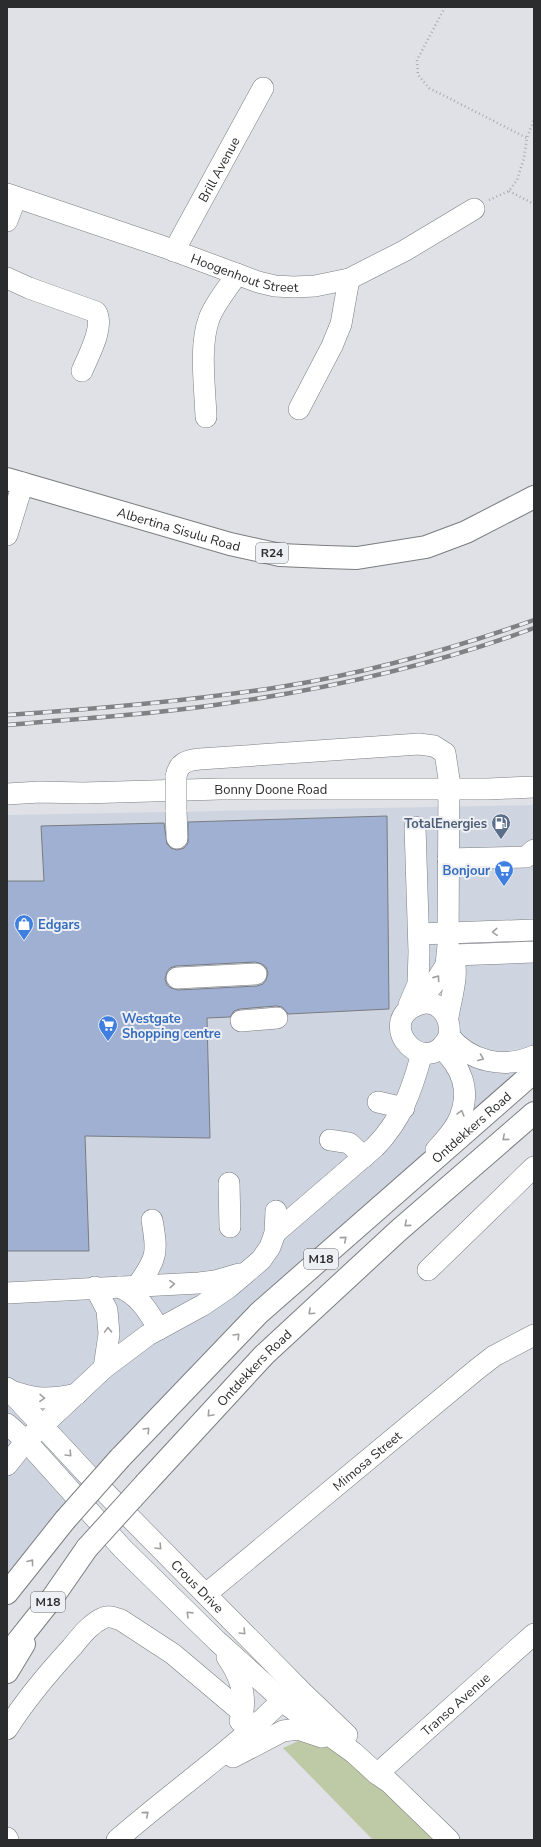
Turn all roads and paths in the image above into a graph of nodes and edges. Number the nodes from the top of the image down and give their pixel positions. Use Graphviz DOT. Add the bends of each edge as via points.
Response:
graph roads {
  1 [pos="444,7"];
  2 [pos="263,88"];
  3 [pos="534,119"];
  4 [pos="527,138"];
  5 [pos="509,191"];
  6 [pos="12,196"];
  7 [pos="534,204"];
  8 [pos="474,209"];
  9 [pos="7,221"];
  10 [pos="174,251"];
  11 [pos="237,274"];
  12 [pos="7,278"];
  13 [pos="349,279"];
  14 [pos="82,371"];
  15 [pos="299,409"];
  16 [pos="206,417"];
  17 [pos="15,481"];
  18 [pos="534,497"];
  19 [pos="7,535"];
  20 [pos="534,786"];
  21 [pos="449,789"];
  22 [pos="7,794"];
  23 [pos="415,827"];
  24 [pos="177,838"];
  25 [pos="534,850"];
  26 [pos="448,859"];
  27 [pos="534,930"];
  28 [pos="419,934"];
  29 [pos="450,945"];
  30 [pos="534,952"];
  31 [pos="256,974"];
  32 [pos="177,978"];
  33 [pos="411,1008"];
  34 [pos="277,1018"];
  35 [pos="241,1022"];
  36 [pos="403,1039"];
  37 [pos="440,1039"];
  38 [pos="534,1056"];
  39 [pos="534,1072"];
  40 [pos="413,1087"];
  41 [pos="378,1102"];
  42 [pos="404,1108"];
  43 [pos="534,1113"];
  44 [pos="330,1140"];
  45 [pos="364,1157"];
  46 [pos="534,1168"];
  47 [pos="414,1179"];
  48 [pos="229,1183"];
  49 [pos="276,1211"];
  50 [pos="152,1220"];
  51 [pos="230,1227"];
  52 [pos="275,1233"];
  53 [pos="428,1270"];
  54 [pos="249,1271"];
  55 [pos="95,1287"];
  56 [pos="128,1287"];
  57 [pos="7,1293"];
  58 [pos="159,1328"];
  59 [pos="534,1335"];
  60 [pos="104,1368"];
  61 [pos="8,1389"];
  62 [pos="76,1394"];
  63 [pos="7,1424"];
  64 [pos="42,1426"];
  65 [pos="26,1441"];
  66 [pos="7,1465"];
  67 [pos="7,1593"];
  68 [pos="206,1594"];
  69 [pos="53,1597"];
  70 [pos="534,1634"];
  71 [pos="217,1641"];
  72 [pos="7,1655"];
  73 [pos="7,1672"];
  74 [pos="293,1697"];
  75 [pos="243,1713"];
  76 [pos="7,1729"];
  77 [pos="231,1753"];
  78 [pos="354,1753"];
  79 [pos="383,1775"];
  80 [pos="117,1840"];
  81 [pos="138,1840"];
  82 [pos="449,1840"];
  1 -- 4 [label="path" via="417,60 418,75 429,88"];
  2 -- 10 [label="street, Brill Avenue"];
  3 -- 4 [label="path"];
  4 -- 5 [label="path" via="518,180"];
  5 -- 7 [label="path"];
  5 -- 8 [label="path"];
  6 -- 9 [label="street"];
  6 -- 10 [label="street, Hoogenhout Street"];
  8 -- 13 [label="street, Hoogenhout Street" via="404,251"];
  10 -- 11 [label="street, Hoogenhout Street"];
  11 -- 13 [label="street, Hoogenhout Street" via="275,286 294,288"];
  11 -- 16 [label="street" via="212,311 206,330"];
  12 -- 14 [label="street" via="96,312 99,322 96,336"];
  13 -- 15 [label="street" via="341,324"];
  17 -- 18 [label="main road, Albertina Sisulu Road / R24" via="230,544 280,555 324,557 357,558 426,547 466,532"];
  17 -- 19 [label="street"];
  20 -- 21 [label="street, Bonny Doone Road"];
  21 -- 22 [label="street, Bonny Doone Road" via="220,789"];
  21 -- 24 [label="street, bridge" via="446,753 434,746 418,744 189,760 180,766 176,777"];
  21 -- 26 [label="street"];
  23 -- 28 [label="street"];
  25 -- 26 [label="street" via="526,857"];
  26 -- 29 [label="street"];
  27 -- 29 [label="street, one-way"];
  28 -- 29 [label="street"];
  28 -- 33 [label="street" via="418,984"];
  29 -- 30 [label="street"];
  33 -- 29 [label="street, one-way" via="436,981 446,965"];
  29 -- 37 [label="street" via="455,974"];
  31 -- 32 [label="street"];
  33 -- 36 [label="street" via="402,1020"];
  33 -- 37 [label="street" via="430,1004 437,1006"];
  34 -- 35 [label="street"];
  36 -- 37 [label="street" via="411,1048"];
  36 -- 40 [label="street" via="405,1069"];
  37 -- 38 [label="street, one-way" via="454,1043 479,1058 494,1062 508,1064"];
  37 -- 40 [label="street"];
  47 -- 37 [label="street, one-way" via="454,1128 460,1117 465,1094 460,1070"];
  39 -- 47 [label="main road, Ontdekkers Road / M18"];
  40 -- 42 [label="street"];
  41 -- 42 [label="street"];
  42 -- 45 [label="street" via="390,1132"];
  43 -- 69 [label="main road, Ontdekkers Road / M18, one-way, bridge" via="398,1231 264,1355 87,1548"];
  44 -- 45 [label="street" via="349,1142"];
  45 -- 52 [label="street"];
  46 -- 53 [label="street"];
  67 -- 47 [label="main road, Ontdekkers Road / M18, one-way, bridge" via="65,1520 120,1458 259,1313"];
  48 -- 51 [label="street"];
  49 -- 52 [label="street"];
  50 -- 56 [label="street" via="155,1238 154,1260"];
  52 -- 54 [label="street" via="270,1247"];
  56 -- 54 [label="street, one-way" via="215,1281"];
  54 -- 58 [label="street" via="203,1305"];
  55 -- 56 [label="street"];
  55 -- 57 [label="street"];
  60 -- 55 [label="street, one-way" via="109,1334 107,1310"];
  56 -- 58 [label="street" via="146,1307"];
  58 -- 60 [label="street"];
  59 -- 68 [label="street, Mimosa Street" via="494,1356"];
  60 -- 62 [label="street"];
  61 -- 62 [label="street, one-way" via="39,1399"];
  61 -- 64 [label="street, Crous Drive"];
  62 -- 64 [label="street"];
  63 -- 65 [label="street, Crous Drive"];
  64 -- 65 [label="street"];
  64 -- 68 [label="street, Crous Drive, one-way"];
  65 -- 66 [label="street"];
  71 -- 65 [label="street, Crous Drive, one-way" via="123,1549"];
  68 -- 74 [label="street, Crous Drive, one-way"];
  69 -- 72 [label="main road, Ontdekkers Road / M18"];
  69 -- 73 [label="main road"];
  70 -- 79 [label="street, Transo Avenue"];
  71 -- 74 [label="street, Crous Drive"];
  71 -- 75 [label="street" via="235,1668 244,1691"];
  74 -- 77 [label="street"];
  74 -- 78 [label="street, Crous Drive"];
  74 -- 79 [label="street, Crous Drive"];
  75 -- 76 [label="street" via="173,1654 121,1620 105,1617 92,1624 61,1658"];
  75 -- 77 [label="street"];
  77 -- 78 [label="street" via="283,1731 298,1729 325,1738"];
  80 -- 77 [label="street, one-way" via="150,1811"];
  77 -- 81 [label="street"];
  78 -- 79 [label="street, Crous Drive"];
  79 -- 82 [label="street, Crous Drive"];
}
